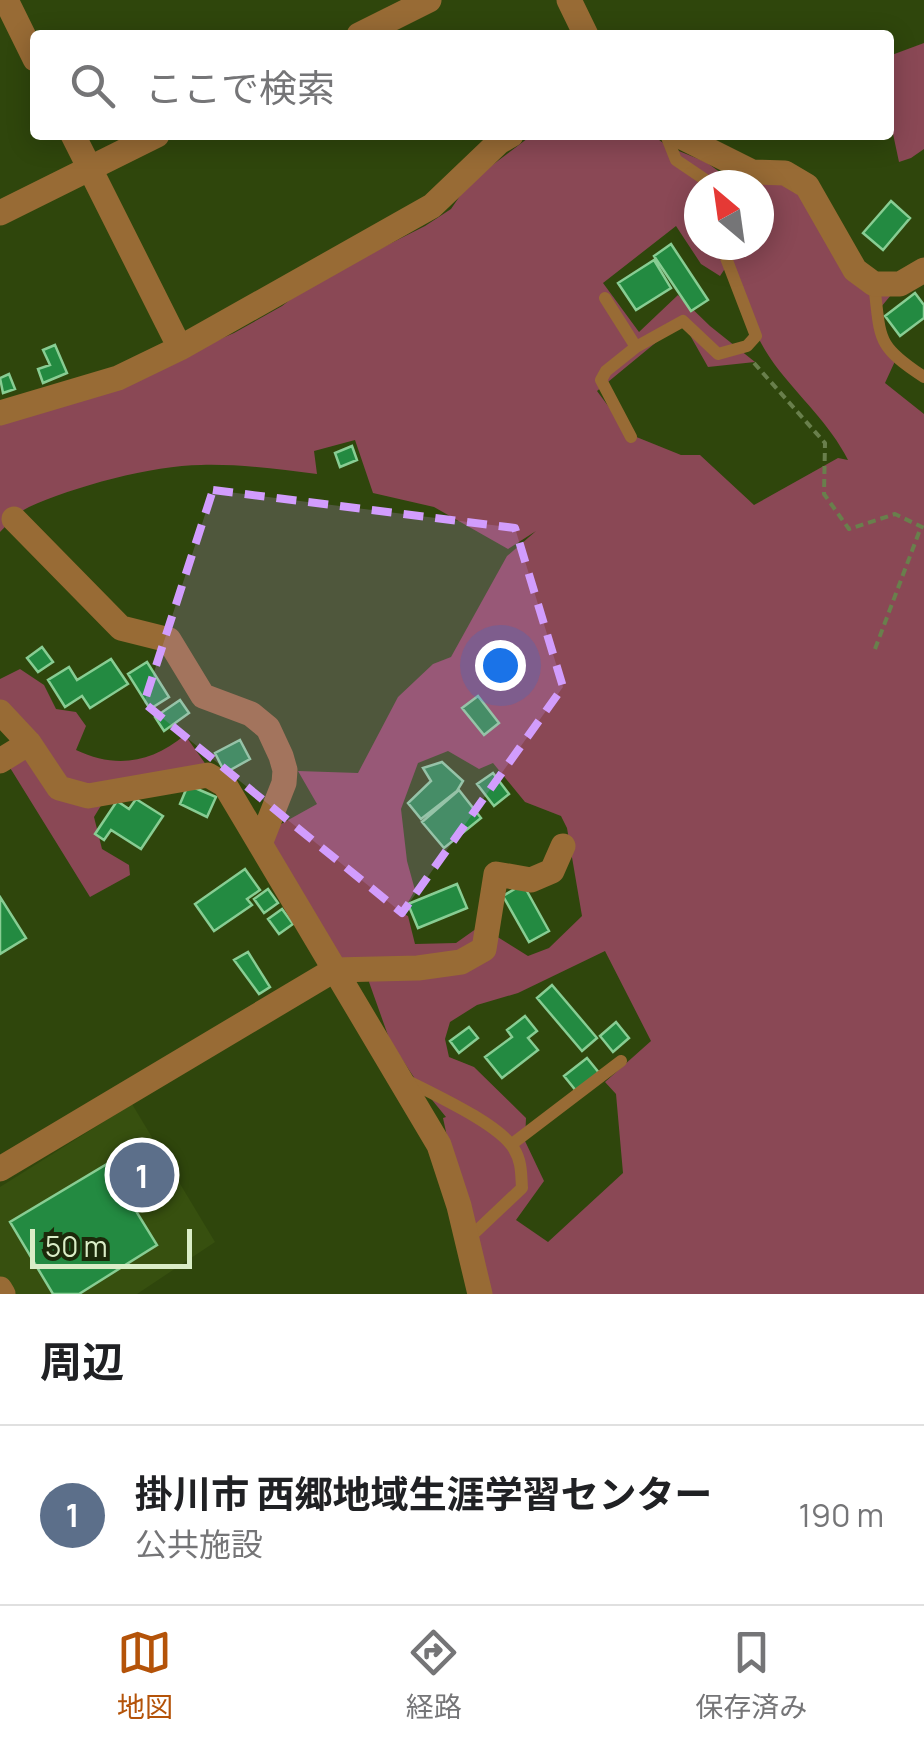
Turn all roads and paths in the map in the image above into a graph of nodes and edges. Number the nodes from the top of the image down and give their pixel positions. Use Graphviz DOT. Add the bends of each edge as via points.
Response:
graph roads {
  1 [pos="6,0"];
  2 [pos="429,0"];
  3 [pos="569,0"];
  4 [pos="369,30"];
  5 [pos="584,30"];
  6 [pos="30,49"];
  7 [pos="75,140"];
  8 [pos="147,140"];
  9 [pos="502,140"];
  10 [pos="668,140"];
  11 [pos="688,140"];
  12 [pos="89,168"];
  13 [pos="691,170"];
  14 [pos="0,212"];
  15 [pos="728,260"];
  16 [pos="924,270"];
  17 [pos="874,284"];
  18 [pos="605,298"];
  19 [pos="636,347"];
  20 [pos="180,348"];
  21 [pos="740,348"];
  22 [pos="924,377"];
  23 [pos="0,412"];
  24 [pos="631,437"];
  25 [pos="14,518"];
  26 [pos="922,527"];
  27 [pos="875,649"];
  28 [pos="0,712"];
  29 [pos="30,743"];
  30 [pos="0,760"];
  31 [pos="260,844"];
  32 [pos="563,846"];
  33 [pos="334,970"];
  34 [pos="620,1061"];
  35 [pos="398,1076"];
  36 [pos="512,1144"];
  37 [pos="0,1169"];
  38 [pos="467,1240"];
  39 [pos="480,1294"];
  1 -- 6 [label="street"];
  2 -- 4 [label="street"];
  3 -- 5 [label="street"];
  7 -- 12 [label="street"];
  8 -- 12 [label="street"];
  9 -- 20 [label="street" via="432,206"];
  10 -- 13 [label="lane" via="676,160"];
  11 -- 17 [label="street" via="752,172 785,173 807,186 855,270"];
  12 -- 14 [label="street"];
  12 -- 20 [label="street"];
  15 -- 21 [label="lane" via="756,336"];
  16 -- 17 [label="street" via="900,284"];
  17 -- 22 [label="lane" via="882,343"];
  18 -- 19 [label="lane"];
  19 -- 21 [label="lane" via="683,320 718,354"];
  19 -- 24 [label="lane" via="602,380"];
  20 -- 23 [label="street" via="118,378"];
  21 -- 26 [label="path" via="825,443 824,494 849,529 895,514"];
  25 -- 31 [label="street" via="121,628 169,640 203,696 251,714 268,728 286,770"];
  26 -- 27 [label="path"];
  28 -- 29 [label="street"];
  29 -- 30 [label="street"];
  29 -- 31 [label="street" via="59,788 88,796 208,775 225,785"];
  31 -- 33 [label="street"];
  32 -- 33 [label="street" via="552,871 531,880 496,874 484,949 462,962"];
  33 -- 35 [label="street"];
  33 -- 37 [label="street"];
  34 -- 36 [label="lane"];
  35 -- 36 [label="lane"];
  35 -- 38 [label="street" via="439,1145"];
  36 -- 38 [label="lane" via="522,1188"];
  38 -- 39 [label="street"];
}
